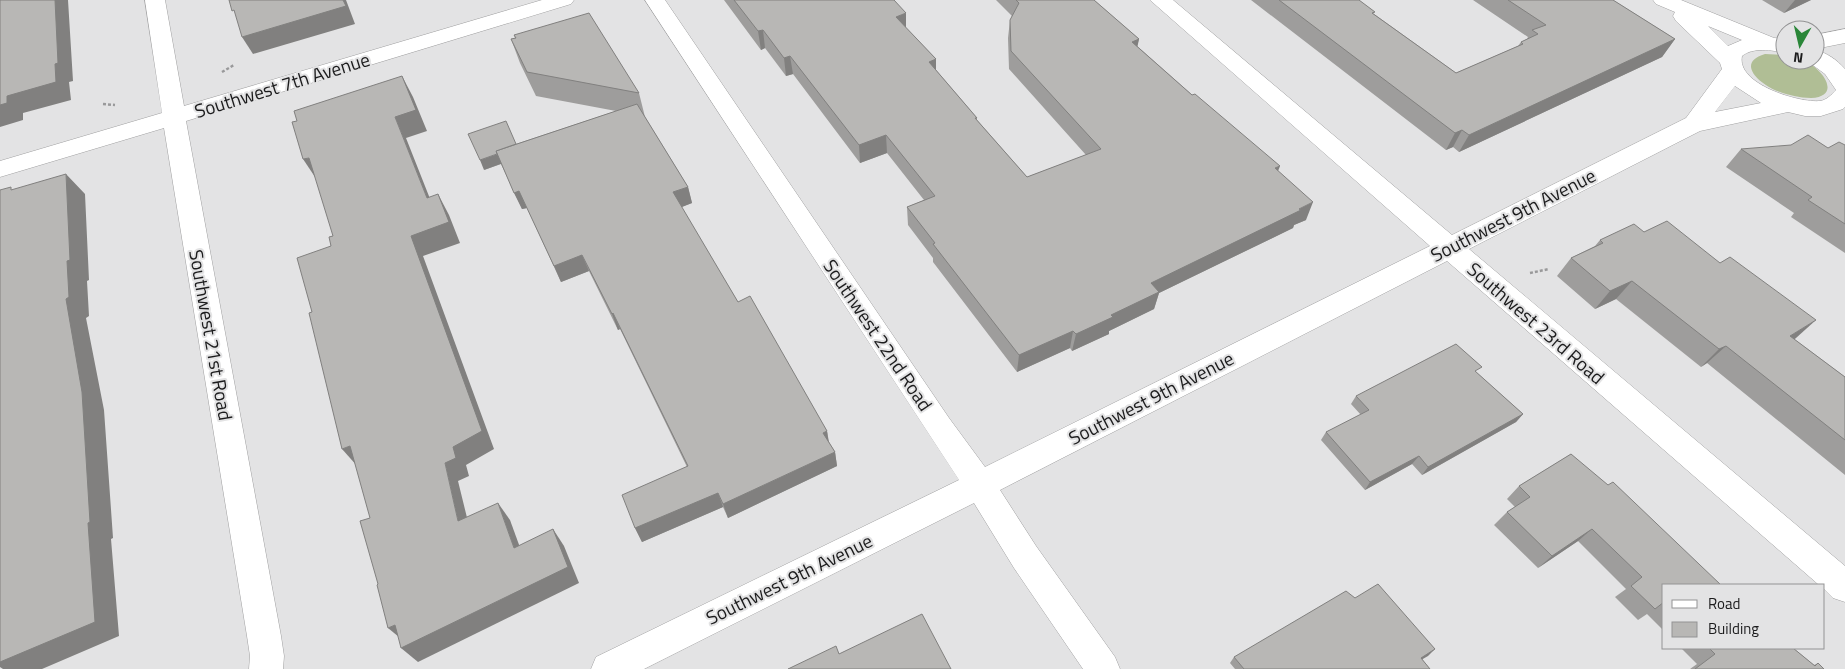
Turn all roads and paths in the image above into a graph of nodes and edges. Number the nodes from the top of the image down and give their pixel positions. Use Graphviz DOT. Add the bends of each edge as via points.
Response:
graph roads {
  1 [pos="155,0"];
  2 [pos="564,0"];
  3 [pos="655,0"];
  4 [pos="1160,0"];
  5 [pos="1666,2"];
  6 [pos="1845,36"];
  7 [pos="1825,40"];
  8 [pos="1775,43"];
  9 [pos="1775,45"];
  10 [pos="1825,64"];
  11 [pos="234,65"];
  12 [pos="1732,66"];
  13 [pos="218,74"];
  14 [pos="1844,83"];
  15 [pos="1797,106"];
  16 [pos="174,117"];
  17 [pos="1845,123"];
  18 [pos="1694,124"];
  19 [pos="0,170"];
  20 [pos="1448,248"];
  21 [pos="1549,269"];
  22 [pos="1530,273"];
  23 [pos="980,484"];
  24 [pos="1845,587"];
  25 [pos="266,669"];
  26 [pos="608,669"];
  27 [pos="1103,669"];
  1 -- 16 [label="street, Southwest 21st Road"];
  2 -- 16 [label="street, Southwest 7th Avenue"];
  3 -- 23 [label="street, Southwest 22nd Road"];
  4 -- 20 [label="street, Southwest 23rd Road"];
  5 -- 8 [label="street"];
  5 -- 12 [label="street" via="1698,28"];
  6 -- 7 [label="street"];
  9 -- 12 [label="street, Southwest 9th Avenue" via="1741,47 1733,53"];
  10 -- 14 [label="street"];
  11 -- 13 [label="path"];
  12 -- 15 [label="street" via="1754,90"];
  12 -- 18 [label="street, Southwest 9th Avenue" via="1721,93"];
  14 -- 15 [label="street, Southwest 9th Avenue" via="1841,101 1832,106"];
  15 -- 17 [label="street"];
  15 -- 18 [label="street, Southwest 9th Avenue"];
  16 -- 19 [label="street, Southwest 7th Avenue"];
  16 -- 25 [label="street, Southwest 21st Road" via="264,636"];
  18 -- 20 [label="street, Southwest 9th Avenue"];
  20 -- 23 [label="street, Southwest 9th Avenue"];
  20 -- 24 [label="street, Southwest 23rd Road"];
  21 -- 22 [label="path"];
  23 -- 26 [label="street, Southwest 9th Avenue"];
  23 -- 27 [label="street, Southwest 22nd Road" via="1024,557"];
}
